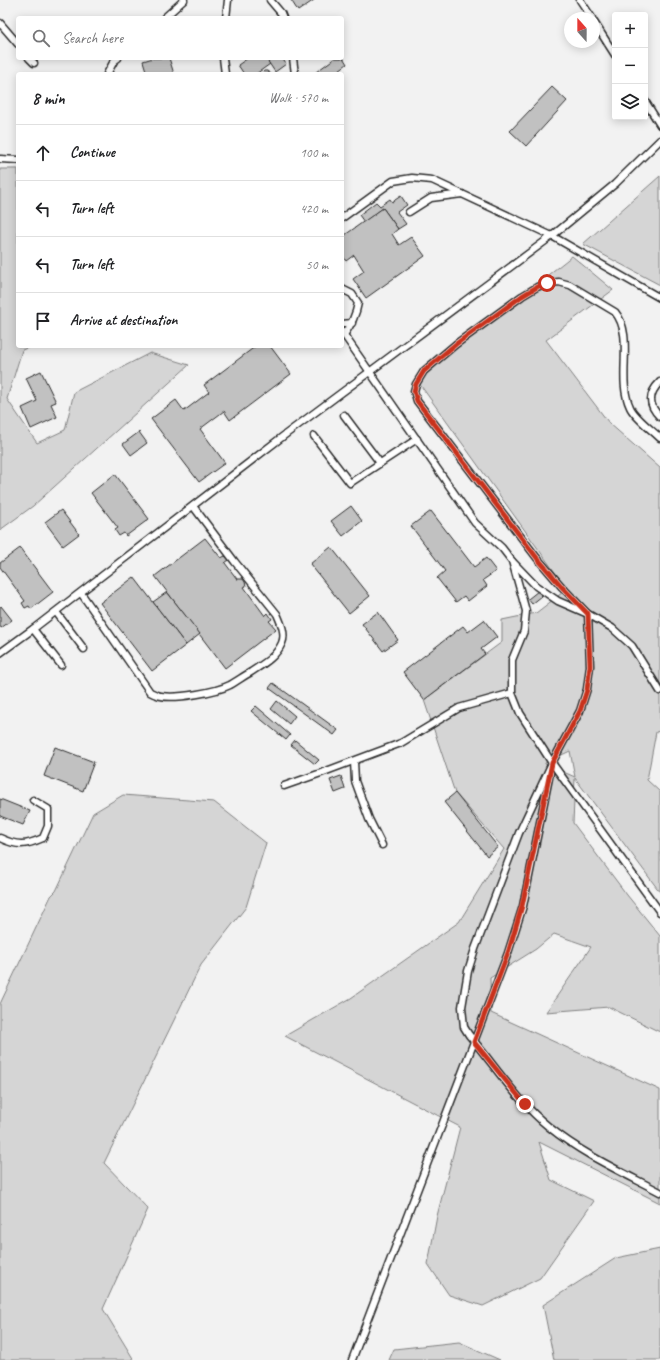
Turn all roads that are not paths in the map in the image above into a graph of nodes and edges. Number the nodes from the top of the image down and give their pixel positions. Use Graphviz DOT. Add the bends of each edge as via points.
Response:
graph roads {
  1 [pos="184,0"];
  2 [pos="228,0"];
  3 [pos="270,0"];
  4 [pos="580,0"];
  5 [pos="588,12"];
  6 [pos="166,16"];
  7 [pos="226,16"];
  8 [pos="282,16"];
  9 [pos="0,23"];
  10 [pos="600,31"];
  11 [pos="16,42"];
  12 [pos="612,49"];
  13 [pos="115,60"];
  14 [pos="223,60"];
  15 [pos="293,60"];
  16 [pos="108,72"];
  17 [pos="225,72"];
  18 [pos="295,72"];
  19 [pos="648,106"];
  20 [pos="660,125"];
  21 [pos="660,140"];
  22 [pos="0,159"];
  23 [pos="16,160"];
  24 [pos="462,194"];
  25 [pos="409,212"];
  26 [pos="344,217"];
  27 [pos="552,236"];
  28 [pos="344,290"];
  29 [pos="660,298"];
  30 [pos="352,323"];
  31 [pos="344,324"];
  32 [pos="344,333"];
  33 [pos="344,335"];
  34 [pos="371,372"];
  35 [pos="660,382"];
  36 [pos="344,415"];
  37 [pos="660,417"];
  38 [pos="314,436"];
  39 [pos="660,438"];
  40 [pos="417,439"];
  41 [pos="380,463"];
  42 [pos="193,506"];
  43 [pos="512,561"];
  44 [pos="81,593"];
  45 [pos="56,612"];
  46 [pos="588,614"];
  47 [pos="33,629"];
  48 [pos="84,649"];
  49 [pos="0,653"];
  50 [pos="61,665"];
  51 [pos="660,691"];
  52 [pos="512,693"];
  53 [pos="354,761"];
  54 [pos="552,763"];
  55 [pos="284,786"];
  56 [pos="33,800"];
  57 [pos="0,838"];
  58 [pos="382,846"];
  59 [pos="660,912"];
  60 [pos="474,1042"];
  61 [pos="660,1192"];
  62 [pos="352,1360"];
  1 -- 6 [label="lane"];
  2 -- 7 [label="lane"];
  3 -- 8 [label="lane"];
  4 -- 5 [label="lane"];
  9 -- 11 [label="lane"];
  10 -- 12 [label="lane"];
  13 -- 16 [label="lane"];
  14 -- 17 [label="lane"];
  15 -- 18 [label="lane"];
  19 -- 20 [label="lane"];
  21 -- 27 [label="lane" via="615,184"];
  22 -- 23 [label="lane"];
  24 -- 25 [label="lane" via="431,198"];
  24 -- 26 [label="lane" via="432,180 412,178 393,181"];
  24 -- 27 [label="lane"];
  27 -- 29 [label="lane"];
  27 -- 34 [label="lane"];
  28 -- 30 [label="lane" via="352,294 358,303"];
  30 -- 31 [label="lane"];
  30 -- 32 [label="lane"];
  33 -- 34 [label="lane"];
  34 -- 40 [label="lane"];
  34 -- 42 [label="lane"];
  35 -- 37 [label="lane" via="653,392 651,402 653,410"];
  36 -- 41 [label="lane"];
  38 -- 41 [label="lane" via="350,483"];
  39 -- 46 [label="lane" via="630,409 623,384 624,334 619,316 581,290 559,282 547,283 522,296 445,353 424,371 416,384 414,391 417,401 537,558"];
  40 -- 41 [label="lane"];
  40 -- 43 [label="lane" via="475,523"];
  42 -- 44 [label="lane"];
  42 -- 44 [label="lane" via="277,614 283,633 282,642 266,663 230,685 216,690 176,697 160,696 150,692"];
  43 -- 46 [label="lane" via="536,586"];
  43 -- 52 [label="lane" via="526,611 524,631 512,660"];
  44 -- 45 [label="lane"];
  45 -- 47 [label="lane"];
  45 -- 48 [label="lane"];
  46 -- 51 [label="lane" via="612,628 632,646"];
  46 -- 54 [label="lane" via="590,666 587,690 580,711"];
  47 -- 49 [label="lane"];
  47 -- 50 [label="lane"];
  52 -- 53 [label="lane" via="459,708 401,743"];
  52 -- 54 [label="lane" via="520,714"];
  53 -- 55 [label="lane"];
  53 -- 58 [label="lane" via="355,781"];
  54 -- 59 [label="lane"];
  54 -- 60 [label="lane" via="522,906 508,953"];
  54 -- 60 [label="lane" via="519,833 468,971 462,1019"];
  56 -- 57 [label="lane" via="48,809 48,826 43,838 32,844 14,844"];
  60 -- 61 [label="lane" via="525,1104 548,1126 574,1146"];
  60 -- 62 [label="lane"];
}
